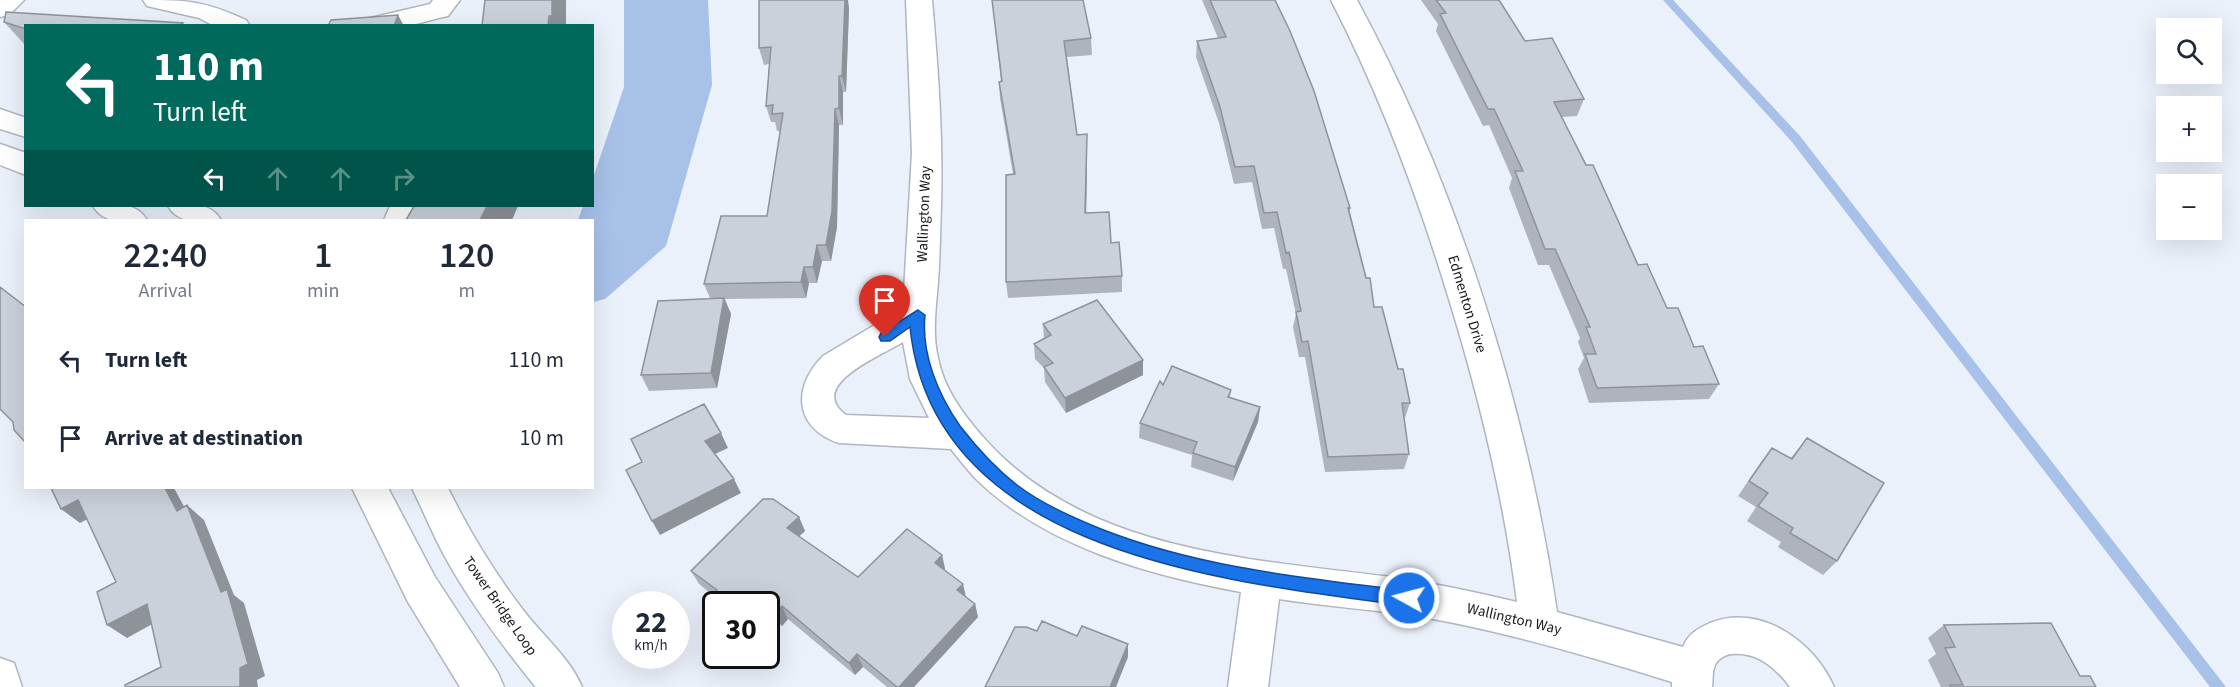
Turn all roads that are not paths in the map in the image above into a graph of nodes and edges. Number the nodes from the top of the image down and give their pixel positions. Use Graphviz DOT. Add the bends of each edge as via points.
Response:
graph roads {
  1 [pos="11,0"];
  2 [pos="156,0"];
  3 [pos="919,0"];
  4 [pos="1344,0"];
  5 [pos="212,6"];
  6 [pos="0,9"];
  7 [pos="445,12"];
  8 [pos="234,24"];
  9 [pos="382,24"];
  10 [pos="0,119"];
  11 [pos="24,127"];
  12 [pos="0,154"];
  13 [pos="24,164"];
  14 [pos="110,207"];
  15 [pos="185,207"];
  16 [pos="130,219"];
  17 [pos="204,219"];
  18 [pos="918,315"];
  19 [pos="959,435"];
  20 [pos="370,489"];
  21 [pos="430,489"];
  22 [pos="1262,579"];
  23 [pos="1539,624"];
  24 [pos="0,677"];
  25 [pos="1692,678"];
  26 [pos="2,687"];
  27 [pos="483,687"];
  28 [pos="562,687"];
  29 [pos="1248,687"];
  30 [pos="1814,687"];
  1 -- 6 [label="street"];
  2 -- 5 [label="street"];
  3 -- 18 [label="street, Wallington Way" via="926,83 926,201"];
  4 -- 23 [label="street, Edmenton Drive" via="1396,106 1440,218 1475,329 1509,454"];
  5 -- 8 [label="street"];
  7 -- 9 [label="street"];
  10 -- 11 [label="street"];
  12 -- 13 [label="street"];
  14 -- 16 [label="street"];
  15 -- 17 [label="street"];
  18 -- 19 [label="street, Wallington Way" via="924,370 944,414"];
  18 -- 19 [label="street" via="825,375 818,391 819,408 839,429"];
  19 -- 22 [label="street, Wallington Way" via="974,455 1011,489 1057,518 1173,560"];
  20 -- 27 [label="street" via="399,551"];
  21 -- 28 [label="street, Tower Bridge Loop" via="459,548 492,600"];
  22 -- 23 [label="street, Wallington Way" via="1432,601"];
  22 -- 29 [label="street"];
  23 -- 25 [label="street, Wallington Way" via="1581,635"];
  24 -- 26 [label="street"];
  25 -- 30 [label="street" via="1697,653 1710,642 1725,636 1745,636 1766,641 1785,653 1802,668"];
}
